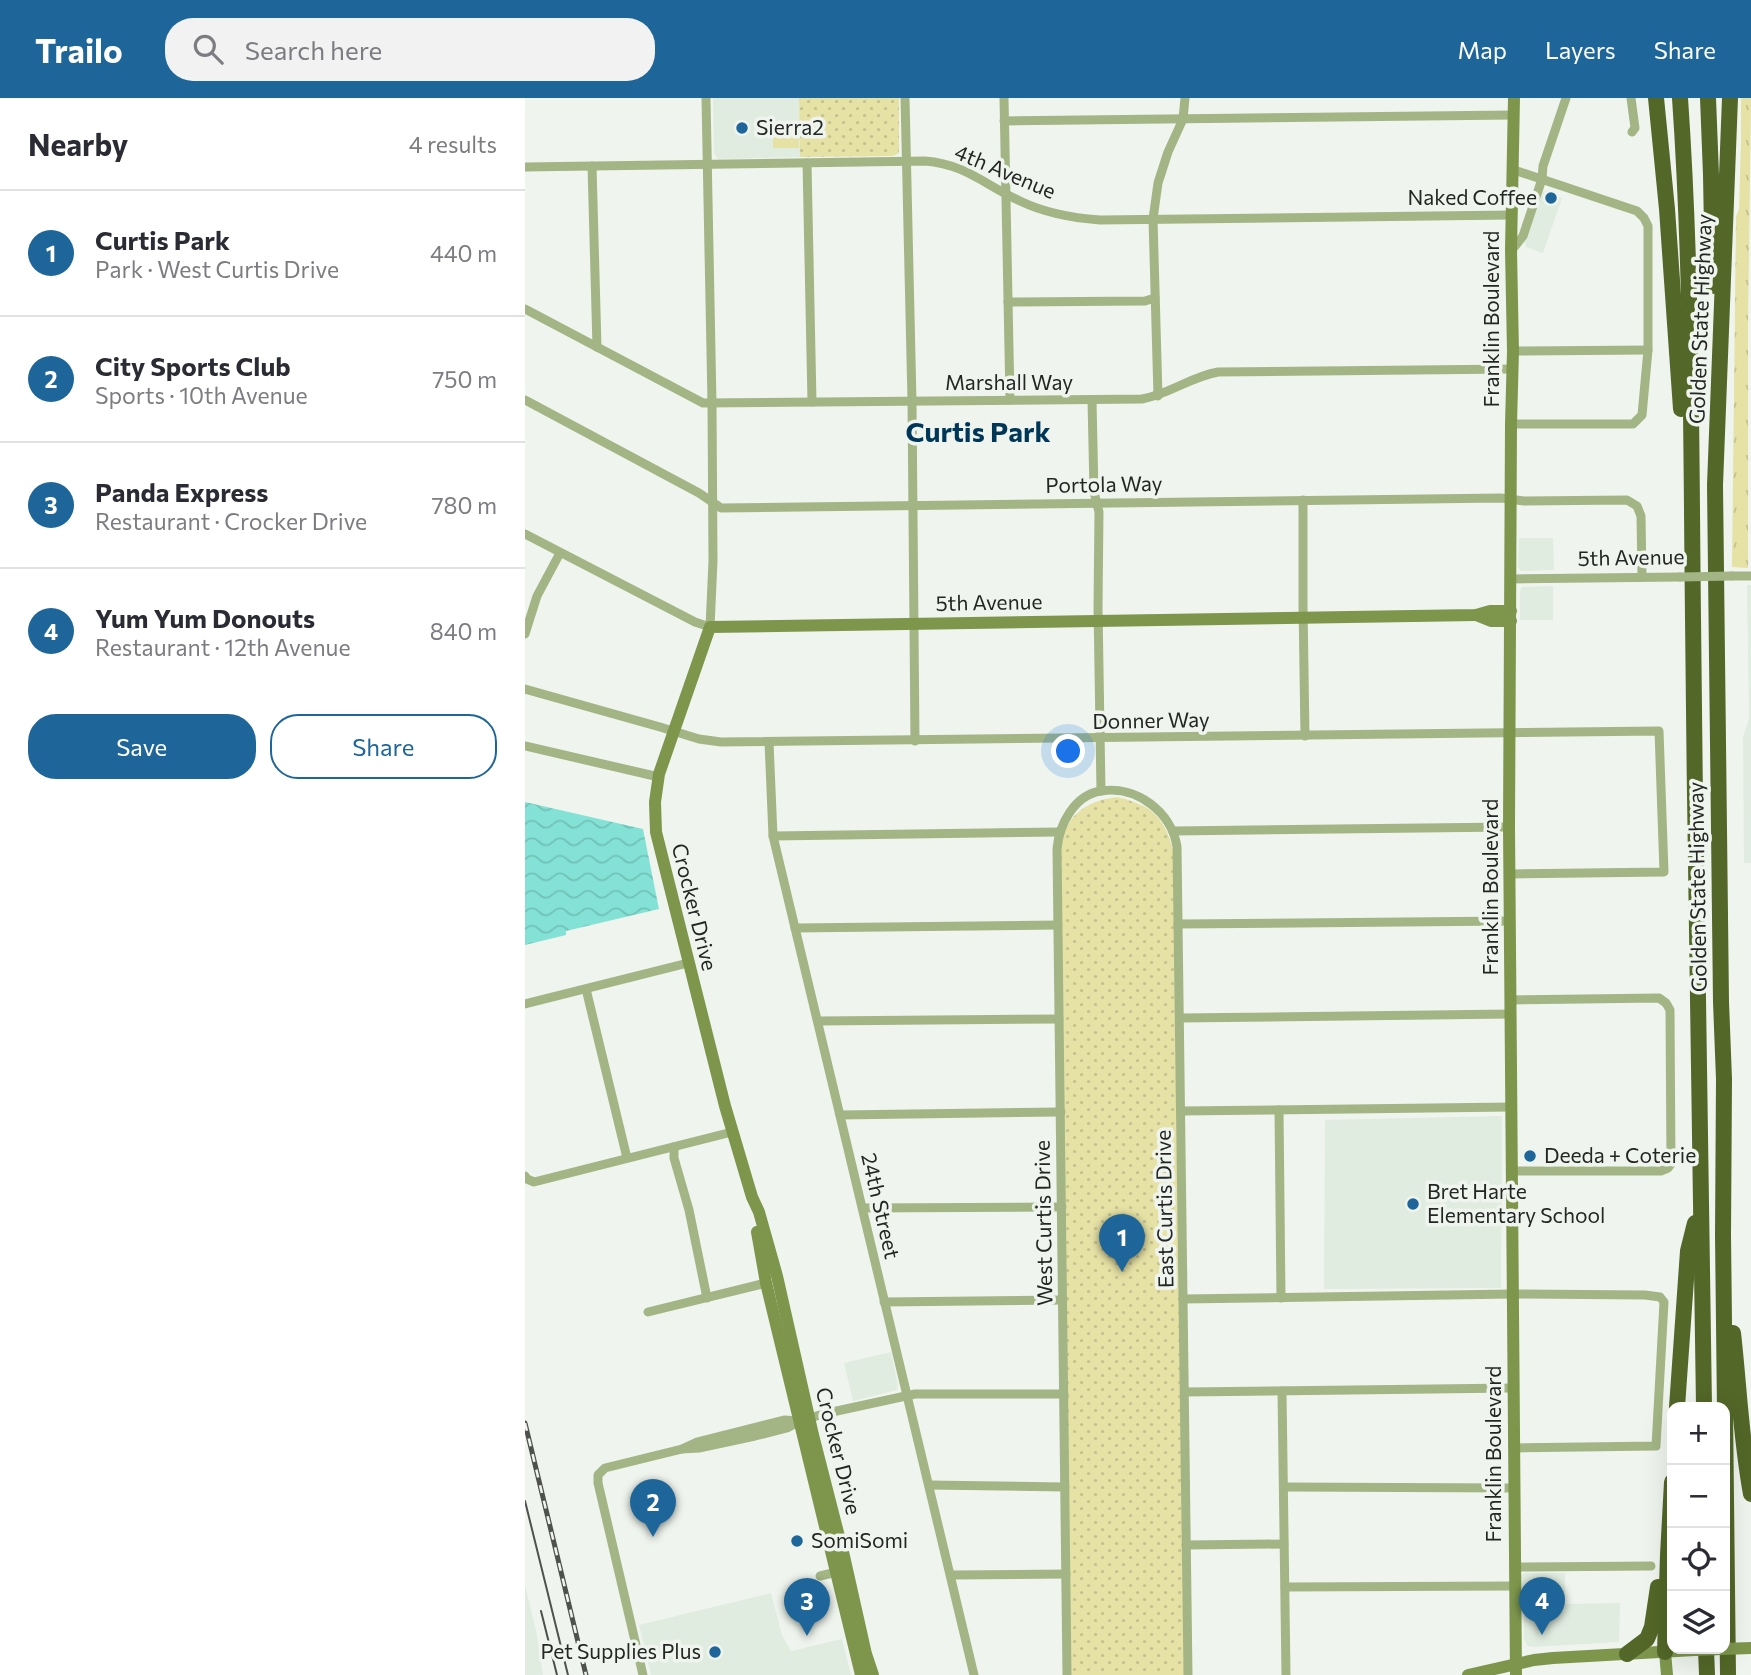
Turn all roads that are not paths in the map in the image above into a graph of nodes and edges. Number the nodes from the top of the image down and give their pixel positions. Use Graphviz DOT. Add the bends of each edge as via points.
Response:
graph roads {
  1 [pos="706,98"];
  2 [pos="905,98"];
  3 [pos="1004,98"];
  4 [pos="1185,98"];
  5 [pos="1514,98"];
  6 [pos="1566,98"];
  7 [pos="1631,98"];
  8 [pos="1656,98"];
  9 [pos="1680,98"];
  10 [pos="1708,98"];
  11 [pos="1730,98"];
  12 [pos="1514,115"];
  13 [pos="1183,119"];
  14 [pos="1004,121"];
  15 [pos="1632,132"];
  16 [pos="906,161"];
  17 [pos="807,163"];
  18 [pos="707,165"];
  19 [pos="592,166"];
  20 [pos="525,167"];
  21 [pos="1514,170"];
  22 [pos="1542,179"];
  23 [pos="1006,194"];
  24 [pos="1512,215"];
  25 [pos="1153,219"];
  26 [pos="1511,250"];
  27 [pos="1155,298"];
  28 [pos="1008,302"];
  29 [pos="525,309"];
  30 [pos="597,347"];
  31 [pos="1648,349"];
  32 [pos="1513,351"];
  33 [pos="1513,369"];
  34 [pos="1158,396"];
  35 [pos="525,400"];
  36 [pos="1010,400"];
  37 [pos="1092,400"];
  38 [pos="912,401"];
  39 [pos="812,402"];
  40 [pos="712,403"];
  41 [pos="1511,424"];
  42 [pos="1715,485"];
  43 [pos="1511,499"];
  44 [pos="1303,500"];
  45 [pos="712,501"];
  46 [pos="1097,503"];
  47 [pos="913,505"];
  48 [pos="525,534"];
  49 [pos="1692,544"];
  50 [pos="560,553"];
  51 [pos="1751,576"];
  52 [pos="1642,577"];
  53 [pos="1511,579"];
  54 [pos="1511,616"];
  55 [pos="1303,618"];
  56 [pos="1099,621"];
  57 [pos="914,624"];
  58 [pos="710,627"];
  59 [pos="525,634"];
  60 [pos="525,689"];
  61 [pos="673,731"];
  62 [pos="1510,733"];
  63 [pos="1305,736"];
  64 [pos="1101,739"];
  65 [pos="915,741"];
  66 [pos="769,742"];
  67 [pos="525,746"];
  68 [pos="659,777"];
  69 [pos="1101,791"];
  70 [pos="1510,827"];
  71 [pos="1173,831"];
  72 [pos="1060,832"];
  73 [pos="773,835"];
  74 [pos="1510,874"];
  75 [pos="1510,920"];
  76 [pos="1178,924"];
  77 [pos="1058,925"];
  78 [pos="795,928"];
  79 [pos="688,963"];
  80 [pos="586,989"];
  81 [pos="1510,1000"];
  82 [pos="525,1004"];
  83 [pos="1510,1014"];
  84 [pos="1180,1018"];
  85 [pos="1059,1019"];
  86 [pos="818,1021"];
  87 [pos="1511,1107"];
  88 [pos="1279,1110"];
  89 [pos="1181,1111"];
  90 [pos="1061,1112"];
  91 [pos="840,1115"];
  92 [pos="732,1132"];
  93 [pos="674,1147"];
  94 [pos="627,1158"];
  95 [pos="1511,1171"];
  96 [pos="525,1175"];
  97 [pos="752,1197"];
  98 [pos="1699,1204"];
  99 [pos="1062,1207"];
  100 [pos="863,1208"];
  101 [pos="1723,1235"];
  102 [pos="766,1283"];
  103 [pos="1512,1294"];
  104 [pos="707,1298"];
  105 [pos="1282,1298"];
  106 [pos="1184,1299"];
  107 [pos="1063,1300"];
  108 [pos="884,1302"];
  109 [pos="648,1312"];
  110 [pos="1513,1388"];
  111 [pos="1282,1391"];
  112 [pos="1185,1392"];
  113 [pos="1064,1394"];
  114 [pos="907,1395"];
  115 [pos="1677,1402"];
  116 [pos="1704,1402"];
  117 [pos="804,1420"];
  118 [pos="1514,1448"];
  119 [pos="929,1485"];
  120 [pos="1065,1487"];
  121 [pos="1284,1487"];
  122 [pos="1514,1488"];
  123 [pos="1751,1494"];
  124 [pos="1284,1544"];
  125 [pos="1187,1545"];
  126 [pos="1667,1558"];
  127 [pos="1651,1566"];
  128 [pos="1514,1567"];
  129 [pos="841,1571"];
  130 [pos="1066,1574"];
  131 [pos="951,1575"];
  132 [pos="820,1576"];
  133 [pos="1514,1586"];
  134 [pos="1285,1587"];
  135 [pos="1751,1648"];
  136 [pos="1730,1649"];
  137 [pos="1667,1652"];
  138 [pos="1627,1654"];
  139 [pos="1672,1654"];
  140 [pos="1706,1654"];
  141 [pos="1515,1670"];
  142 [pos="643,1675"];
  143 [pos="861,1675"];
  144 [pos="873,1675"];
  145 [pos="974,1675"];
  146 [pos="1067,1675"];
  147 [pos="1188,1675"];
  148 [pos="1286,1675"];
  149 [pos="1468,1675"];
  150 [pos="1667,1675"];
  151 [pos="1707,1675"];
  152 [pos="1728,1675"];
  1 -- 18 [label="street"];
  2 -- 16 [label="street"];
  3 -- 14 [label="street"];
  4 -- 13 [label="street"];
  5 -- 12 [label="street, Franklin Boulevard"];
  6 -- 22 [label="street"];
  7 -- 15 [label="street"];
  8 -- 49 [label="highway"];
  9 -- 49 [label="highway, Golden State Highway" via="1686,189"];
  10 -- 42 [label="highway"];
  11 -- 42 [label="highway, Golden State Highway"];
  12 -- 13 [label="street"];
  12 -- 21 [label="street, Franklin Boulevard"];
  13 -- 14 [label="street"];
  13 -- 25 [label="street" via="1163,167"];
  14 -- 23 [label="street"];
  16 -- 17 [label="street, 4th Avenue"];
  16 -- 23 [label="street, 4th Avenue" via="952,166"];
  16 -- 38 [label="street"];
  17 -- 18 [label="street, 4th Avenue"];
  17 -- 39 [label="street"];
  18 -- 19 [label="street, 4th Avenue"];
  18 -- 40 [label="street"];
  19 -- 20 [label="street, 4th Avenue"];
  19 -- 30 [label="street"];
  21 -- 22 [label="street"];
  21 -- 24 [label="street, Franklin Boulevard"];
  22 -- 26 [label="street" via="1523,236"];
  22 -- 31 [label="street" via="1637,211 1644,218 1648,226"];
  23 -- 25 [label="street, 4th Avenue" via="1078,218"];
  23 -- 28 [label="street"];
  24 -- 25 [label="street, 4th Avenue"];
  24 -- 26 [label="street, Franklin Boulevard"];
  25 -- 27 [label="street"];
  26 -- 32 [label="street, Franklin Boulevard"];
  27 -- 28 [label="street"];
  27 -- 34 [label="street"];
  28 -- 36 [label="street"];
  29 -- 30 [label="street, Marshall Way"];
  30 -- 40 [label="street, Marshall Way" via="703,403"];
  31 -- 32 [label="street"];
  31 -- 41 [label="street" via="1642,415 1633,424"];
  32 -- 33 [label="street, Franklin Boulevard"];
  33 -- 34 [label="street, Marshall Way" via="1218,372"];
  33 -- 41 [label="street, Franklin Boulevard"];
  34 -- 37 [label="street, Marshall Way"];
  35 -- 45 [label="street, Portola Way"];
  36 -- 37 [label="street, Marshall Way"];
  36 -- 38 [label="street, Marshall Way"];
  37 -- 46 [label="street"];
  38 -- 39 [label="street, Marshall Way"];
  38 -- 47 [label="street"];
  39 -- 40 [label="street, Marshall Way"];
  40 -- 45 [label="street"];
  41 -- 43 [label="street, Franklin Boulevard"];
  42 -- 101 [label="highway, Golden State Highway"];
  43 -- 44 [label="street, Portola Way"];
  43 -- 52 [label="street, Portola Way" via="1627,500 1637,506 1641,516"];
  43 -- 53 [label="street, Franklin Boulevard"];
  44 -- 46 [label="street, Portola Way"];
  44 -- 55 [label="street"];
  45 -- 47 [label="street, Portola Way" via="722,508"];
  45 -- 58 [label="street"];
  46 -- 47 [label="street, Portola Way"];
  46 -- 56 [label="street"];
  47 -- 57 [label="street"];
  48 -- 50 [label="street, 5th Avenue"];
  49 -- 98 [label="highway, Golden State Highway"];
  50 -- 58 [label="street, 5th Avenue"];
  50 -- 59 [label="street" via="537,596"];
  51 -- 52 [label="street, 5th Avenue, bridge"];
  52 -- 53 [label="street, 5th Avenue"];
  53 -- 54 [label="street, Franklin Boulevard"];
  54 -- 55 [label="street, 5th Avenue" via="1490,611"];
  54 -- 62 [label="street, Franklin Boulevard"];
  55 -- 56 [label="street, 5th Avenue"];
  55 -- 63 [label="street"];
  56 -- 57 [label="street, 5th Avenue"];
  56 -- 64 [label="street"];
  57 -- 58 [label="street, 5th Avenue"];
  57 -- 65 [label="street"];
  58 -- 61 [label="street, Crocker Drive"];
  60 -- 61 [label="street, Donner Way"];
  61 -- 66 [label="street, Donner Way" via="709,741"];
  61 -- 68 [label="street, Crocker Drive"];
  62 -- 63 [label="street, Donner Way"];
  62 -- 70 [label="street, Franklin Boulevard"];
  62 -- 74 [label="street, Donner Way" via="1659,731 1664,872"];
  63 -- 64 [label="street, Donner Way"];
  64 -- 65 [label="street, Donner Way"];
  64 -- 69 [label="street"];
  65 -- 66 [label="street, Donner Way"];
  66 -- 73 [label="street, 24th Street"];
  67 -- 68 [label="street"];
  68 -- 79 [label="street, Crocker Drive" via="656,832"];
  69 -- 71 [label="street" via="1121,791 1147,801"];
  69 -- 72 [label="street, West Curtis Drive" via="1074,807"];
  70 -- 71 [label="street"];
  70 -- 74 [label="street, Franklin Boulevard"];
  71 -- 76 [label="street, East Curtis Drive"];
  72 -- 73 [label="street"];
  72 -- 77 [label="street, West Curtis Drive"];
  73 -- 78 [label="street, 24th Street"];
  74 -- 75 [label="street, Franklin Boulevard"];
  75 -- 76 [label="street"];
  75 -- 81 [label="street, Franklin Boulevard"];
  76 -- 84 [label="street, East Curtis Drive"];
  77 -- 78 [label="street"];
  77 -- 85 [label="street, West Curtis Drive"];
  78 -- 86 [label="street, 24th Street"];
  79 -- 80 [label="street"];
  79 -- 92 [label="street, Crocker Drive"];
  80 -- 82 [label="street"];
  80 -- 94 [label="street"];
  81 -- 83 [label="street, Franklin Boulevard"];
  81 -- 95 [label="street" via="1659,999 1666,1003 1670,1010 1671,1164 1661,1171"];
  83 -- 84 [label="street"];
  83 -- 87 [label="street, Franklin Boulevard"];
  84 -- 89 [label="street, East Curtis Drive"];
  85 -- 86 [label="street"];
  85 -- 90 [label="street, West Curtis Drive"];
  86 -- 91 [label="street, 24th Street"];
  87 -- 88 [label="street"];
  87 -- 95 [label="street, Franklin Boulevard"];
  88 -- 89 [label="street"];
  88 -- 105 [label="street"];
  89 -- 106 [label="street, East Curtis Drive"];
  90 -- 91 [label="street"];
  90 -- 99 [label="street, West Curtis Drive"];
  91 -- 100 [label="street, 24th Street"];
  92 -- 93 [label="street"];
  92 -- 97 [label="street, Crocker Drive"];
  93 -- 94 [label="street"];
  93 -- 104 [label="street"];
  94 -- 96 [label="street" via="534,1182"];
  95 -- 103 [label="street, Franklin Boulevard"];
  97 -- 102 [label="street, Crocker Drive"];
  97 -- 117 [label="street, Crocker Drive" via="776,1276"];
  98 -- 115 [label="highway" via="1688,1251"];
  98 -- 116 [label="highway, Golden State Highway"];
  99 -- 100 [label="street"];
  99 -- 107 [label="street, West Curtis Drive"];
  100 -- 108 [label="street, 24th Street"];
  101 -- 123 [label="highway"];
  101 -- 152 [label="highway, Golden State Highway"];
  102 -- 104 [label="street"];
  102 -- 117 [label="street, Crocker Drive"];
  103 -- 105 [label="street"];
  103 -- 110 [label="street, Franklin Boulevard"];
  103 -- 118 [label="street" via="1655,1296 1664,1302 1655,1446"];
  104 -- 109 [label="street"];
  105 -- 106 [label="street"];
  106 -- 112 [label="street, East Curtis Drive"];
  107 -- 108 [label="street"];
  107 -- 113 [label="street, West Curtis Drive"];
  108 -- 114 [label="street, 24th Street"];
  110 -- 111 [label="street"];
  110 -- 118 [label="street, Franklin Boulevard"];
  111 -- 112 [label="street"];
  111 -- 121 [label="street"];
  112 -- 125 [label="street, East Curtis Drive"];
  113 -- 114 [label="street"];
  113 -- 120 [label="street, West Curtis Drive"];
  114 -- 117 [label="street"];
  114 -- 119 [label="street, 24th Street"];
  117 -- 129 [label="street, Crocker Drive"];
  117 -- 142 [label="street" via="784,1420 697,1442 605,1468 598,1475"];
  118 -- 122 [label="street, Franklin Boulevard"];
  119 -- 120 [label="street"];
  119 -- 131 [label="street, 24th Street"];
  120 -- 130 [label="street, West Curtis Drive"];
  121 -- 122 [label="street"];
  121 -- 124 [label="street"];
  122 -- 128 [label="street, Franklin Boulevard"];
  124 -- 125 [label="street"];
  124 -- 134 [label="street"];
  125 -- 147 [label="street, East Curtis Drive"];
  126 -- 138 [label="highway" via="1647,1639"];
  127 -- 128 [label="street"];
  128 -- 133 [label="street, Franklin Boulevard"];
  129 -- 132 [label="street"];
  129 -- 143 [label="street, Crocker Drive"];
  129 -- 144 [label="street, Crocker Drive"];
  130 -- 131 [label="street"];
  130 -- 146 [label="street, West Curtis Drive"];
  131 -- 145 [label="street, 24th Street"];
  133 -- 134 [label="street"];
  133 -- 141 [label="street, Franklin Boulevard"];
  134 -- 148 [label="street"];
  135 -- 136 [label="street, bridge"];
  137 -- 138 [label="street"];
  138 -- 141 [label="street" via="1553,1658"];
  139 -- 150 [label="street"];
  140 -- 151 [label="highway"];
  141 -- 149 [label="street"];
}
